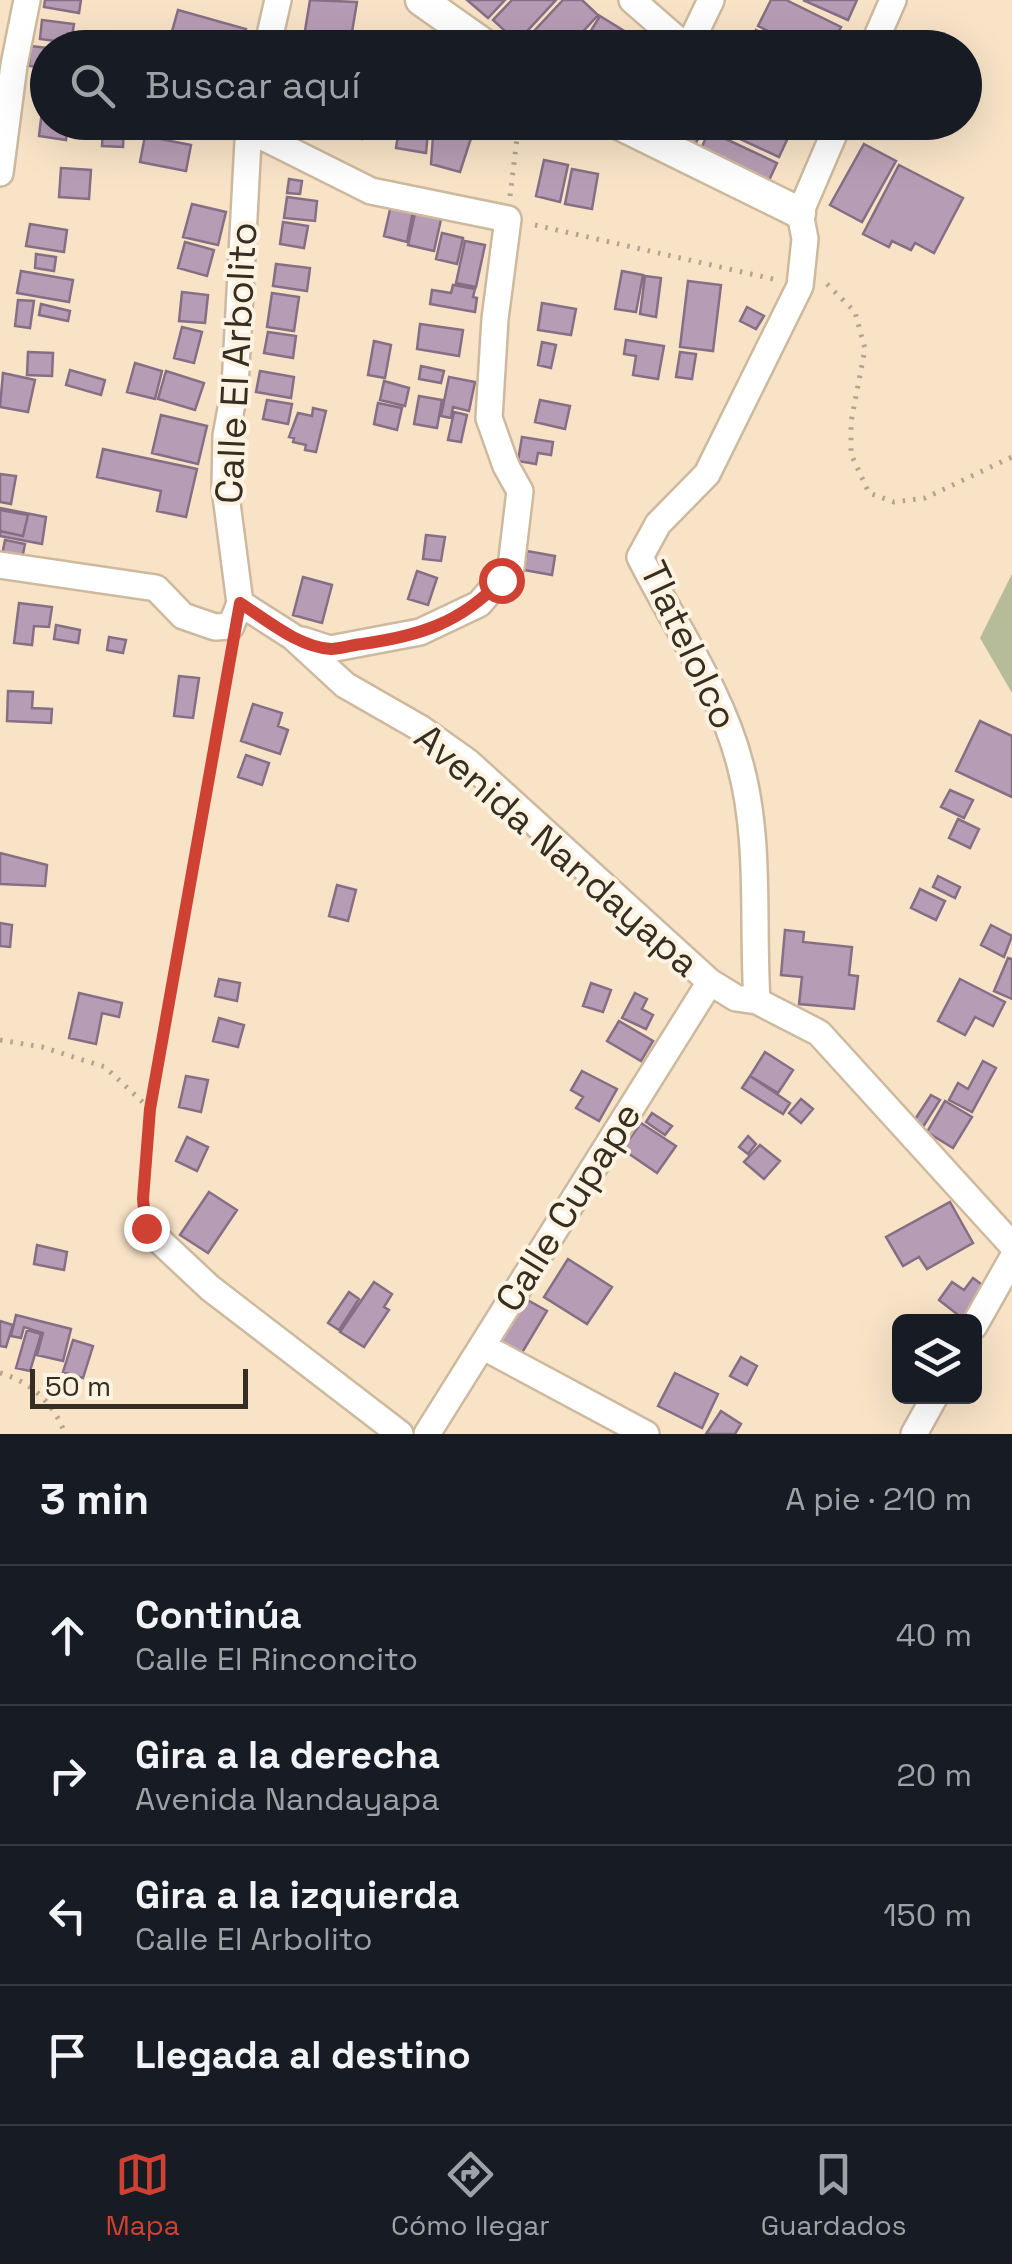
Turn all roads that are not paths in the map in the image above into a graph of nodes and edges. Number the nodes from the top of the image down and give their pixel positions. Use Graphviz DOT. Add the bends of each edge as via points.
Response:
graph roads {
  1 [pos="26,0"];
  2 [pos="278,0"];
  3 [pos="422,0"];
  4 [pos="632,0"];
  5 [pos="711,0"];
  6 [pos="892,0"];
  7 [pos="271,30"];
  8 [pos="463,30"];
  9 [pos="667,30"];
  10 [pos="697,30"];
  11 [pos="880,30"];
  12 [pos="7,64"];
  13 [pos="247,140"];
  14 [pos="274,140"];
  15 [pos="652,140"];
  16 [pos="831,140"];
  17 [pos="0,173"];
  18 [pos="800,213"];
  19 [pos="0,565"];
  20 [pos="240,603"];
  21 [pos="293,637"];
  22 [pos="710,982"];
  23 [pos="758,1001"];
  24 [pos="146,1228"];
  25 [pos="1012,1244"];
  26 [pos="1012,1259"];
  27 [pos="981,1314"];
  28 [pos="482,1346"];
  29 [pos="931,1404"];
  30 [pos="400,1434"];
  31 [pos="428,1434"];
  32 [pos="646,1434"];
  33 [pos="914,1434"];
  1 -- 12 [label="street"];
  2 -- 7 [label="street"];
  3 -- 8 [label="street"];
  4 -- 9 [label="street"];
  5 -- 10 [label="street"];
  6 -- 11 [label="street"];
  12 -- 17 [label="street"];
  13 -- 20 [label="street, Calle El Arbolito" via="224,488"];
  14 -- 21 [label="street" via="370,191 508,219 489,418 520,491 511,567 479,604 420,632 330,649"];
  15 -- 18 [label="street"];
  16 -- 18 [label="street"];
  18 -- 23 [label="street, Tlatelolco" via="803,274 708,474 658,524 640,557 724,716 741,767 753,844"];
  19 -- 20 [label="street" via="156,588 184,616 215,626 230,626"];
  20 -- 21 [label="street, Avenida Nandayapa"];
  21 -- 22 [label="street, Avenida Nandayapa" via="345,685 468,762"];
  22 -- 23 [label="street, Avenida Nandayapa" via="736,998"];
  22 -- 28 [label="street, Calle Cupape"];
  23 -- 25 [label="street, Avenida Nandayapa" via="819,1033"];
  24 -- 30 [label="street" via="210,1288"];
  26 -- 27 [label="street"];
  28 -- 31 [label="street, Calle Cupape"];
  28 -- 32 [label="street"];
  29 -- 33 [label="street"];
}
